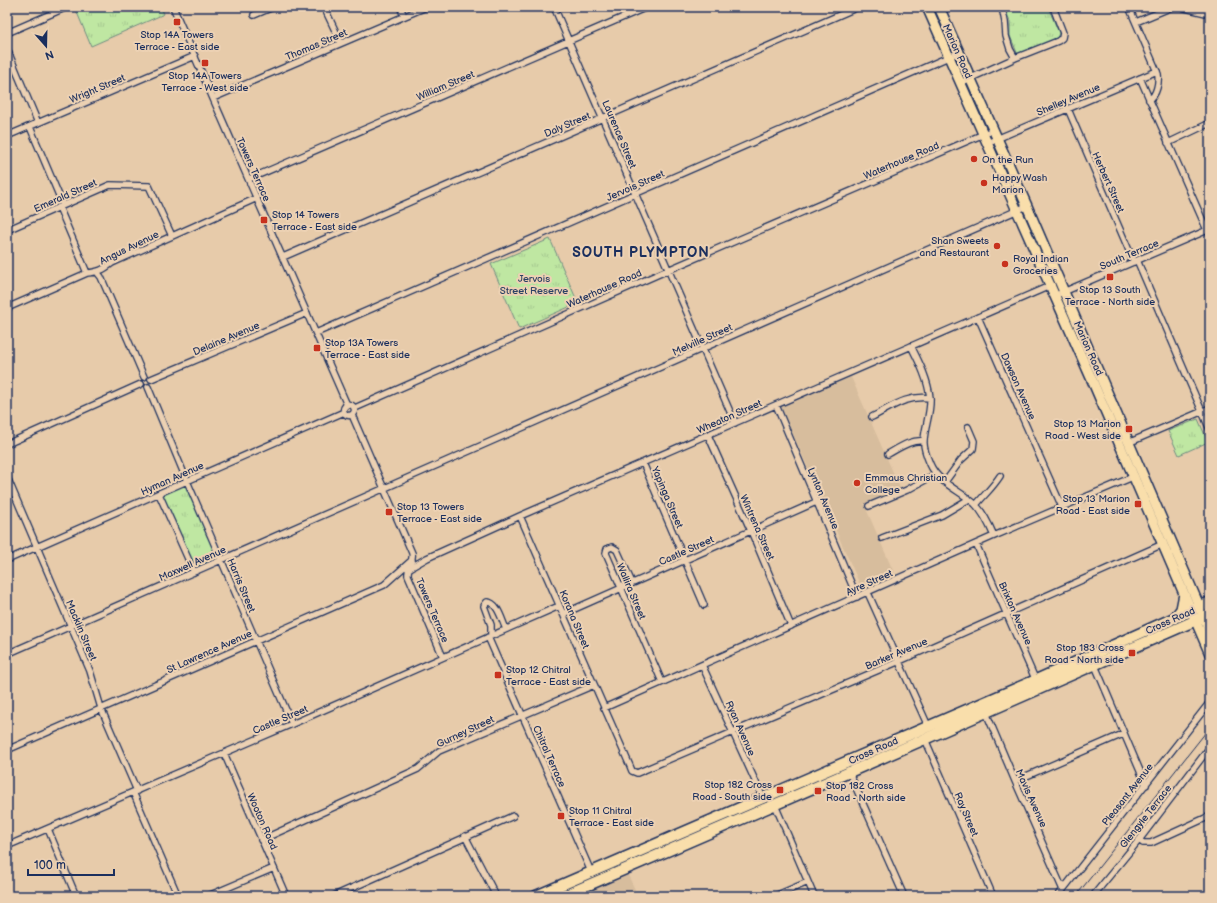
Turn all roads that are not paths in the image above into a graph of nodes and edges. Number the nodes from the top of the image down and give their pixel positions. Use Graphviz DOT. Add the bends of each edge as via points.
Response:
graph roads {
  1 [pos="67,7"];
  2 [pos="174,7"];
  3 [pos="272,7"];
  4 [pos="324,7"];
  5 [pos="400,7"];
  6 [pos="426,7"];
  7 [pos="554,7"];
  8 [pos="647,7"];
  9 [pos="858,7"];
  10 [pos="927,7"];
  11 [pos="939,7"];
  12 [pos="1002,7"];
  13 [pos="1053,7"];
  14 [pos="1129,7"];
  15 [pos="1172,7"];
  16 [pos="1181,7"];
  17 [pos="1210,14"];
  18 [pos="254,15"];
  19 [pos="404,16"];
  20 [pos="1136,22"];
  21 [pos="7,33"];
  22 [pos="570,41"];
  23 [pos="341,43"];
  24 [pos="7,49"];
  25 [pos="960,52"];
  26 [pos="195,56"];
  27 [pos="948,57"];
  28 [pos="1015,58"];
  29 [pos="1157,71"];
  30 [pos="971,78"];
  31 [pos="1140,78"];
  32 [pos="960,83"];
  33 [pos="213,98"];
  34 [pos="1149,100"];
  35 [pos="1068,109"];
  36 [pos="603,118"];
  37 [pos="38,123"];
  38 [pos="1210,123"];
  39 [pos="30,127"];
  40 [pos="993,130"];
  41 [pos="983,135"];
  42 [pos="7,136"];
  43 [pos="997,139"];
  44 [pos="987,143"];
  45 [pos="1168,143"];
  46 [pos="248,179"];
  47 [pos="636,194"];
  48 [pos="257,198"];
  49 [pos="61,206"];
  50 [pos="1027,206"];
  51 [pos="1016,211"];
  52 [pos="7,230"];
  53 [pos="1209,230"];
  54 [pos="172,236"];
  55 [pos="283,257"];
  56 [pos="1136,261"];
  57 [pos="668,270"];
  58 [pos="97,272"];
  59 [pos="88,273"];
  60 [pos="1059,282"];
  61 [pos="1050,286"];
  62 [pos="1064,292"];
  63 [pos="1054,296"];
  64 [pos="7,308"];
  65 [pos="307,313"];
  66 [pos="978,317"];
  67 [pos="316,333"];
  68 [pos="911,346"];
  69 [pos="703,349"];
  70 [pos="144,377"];
  71 [pos="151,379"];
  72 [pos="141,384"];
  73 [pos="148,387"];
  74 [pos="930,398"];
  75 [pos="347,405"];
  76 [pos="776,405"];
  77 [pos="355,408"];
  78 [pos="1210,408"];
  79 [pos="344,412"];
  80 [pos="1202,412"];
  81 [pos="352,415"];
  82 [pos="872,417"];
  83 [pos="735,423"];
  84 [pos="968,427"];
  85 [pos="1210,430"];
  86 [pos="708,435"];
  87 [pos="924,441"];
  88 [pos="7,444"];
  89 [pos="1125,445"];
  90 [pos="888,454"];
  91 [pos="643,463"];
  92 [pos="936,474"];
  93 [pos="1138,474"];
  94 [pos="1000,476"];
  95 [pos="7,477"];
  96 [pos="187,481"];
  97 [pos="945,482"];
  98 [pos="383,488"];
  99 [pos="159,494"];
  100 [pos="969,499"];
  101 [pos="816,502"];
  102 [pos="976,505"];
  103 [pos="869,506"];
  104 [pos="1062,507"];
  105 [pos="520,516"];
  106 [pos="751,531"];
  107 [pos="994,536"];
  108 [pos="882,538"];
  109 [pos="976,544"];
  110 [pos="1163,544"];
  111 [pos="37,547"];
  112 [pos="7,560"];
  113 [pos="221,560"];
  114 [pos="412,560"];
  115 [pos="685,560"];
  116 [pos="408,569"];
  117 [pos="194,572"];
  118 [pos="632,583"];
  119 [pos="621,588"];
  120 [pos="868,593"];
  121 [pos="1184,594"];
  122 [pos="1194,594"];
  123 [pos="857,597"];
  124 [pos="1210,601"];
  125 [pos="704,605"];
  126 [pos="559,606"];
  127 [pos="1195,609"];
  128 [pos="563,614"];
  129 [pos="1007,614"];
  130 [pos="1203,617"];
  131 [pos="1174,618"];
  132 [pos="70,626"];
  133 [pos="791,626"];
  134 [pos="1178,628"];
  135 [pos="506,629"];
  136 [pos="1210,631"];
  137 [pos="490,636"];
  138 [pos="1203,638"];
  139 [pos="256,640"];
  140 [pos="7,654"];
  141 [pos="1210,654"];
  142 [pos="1090,655"];
  143 [pos="443,657"];
  144 [pos="898,662"];
  145 [pos="702,665"];
  146 [pos="1095,665"];
  147 [pos="1036,680"];
  148 [pos="662,682"];
  149 [pos="594,685"];
  150 [pos="1040,689"];
  151 [pos="982,702"];
  152 [pos="1210,702"];
  153 [pos="101,708"];
  154 [pos="604,708"];
  155 [pos="986,712"];
  156 [pos="523,715"];
  157 [pos="292,724"];
  158 [pos="928,726"];
  159 [pos="733,732"];
  160 [pos="1123,734"];
  161 [pos="925,739"];
  162 [pos="1210,747"];
  163 [pos="7,750"];
  164 [pos="224,753"];
  165 [pos="845,762"];
  166 [pos="634,772"];
  167 [pos="849,772"];
  168 [pos="1015,781"];
  169 [pos="1146,785"];
  170 [pos="135,792"];
  171 [pos="763,798"];
  172 [pos="775,805"];
  173 [pos="725,814"];
  174 [pos="513,816"];
  175 [pos="1210,816"];
  176 [pos="711,820"];
  177 [pos="723,827"];
  178 [pos="48,829"];
  179 [pos="466,836"];
  180 [pos="261,840"];
  181 [pos="1138,840"];
  182 [pos="7,846"];
  183 [pos="274,868"];
  184 [pos="591,872"];
  185 [pos="596,882"];
  186 [pos="808,882"];
  187 [pos="1063,890"];
  188 [pos="76,896"];
  189 [pos="178,896"];
  190 [pos="208,896"];
  191 [pos="286,896"];
  192 [pos="334,896"];
  193 [pos="496,896"];
  194 [pos="536,896"];
  195 [pos="563,896"];
  196 [pos="775,896"];
  197 [pos="814,896"];
  198 [pos="904,896"];
  199 [pos="992,896"];
  200 [pos="1058,896"];
  201 [pos="1093,896"];
  1 -- 21 [label="street"];
  2 -- 26 [label="street, Towers Terrace"];
  3 -- 18 [label="street"];
  4 -- 23 [label="street"];
  5 -- 19 [label="street"];
  6 -- 19 [label="street, Thomas Street"];
  7 -- 22 [label="street, Laurence Street"];
  8 -- 22 [label="street, William Street"];
  9 -- 36 [label="street, Daly Street"];
  10 -- 27 [label="main road, Marion Road"];
  11 -- 25 [label="main road, Marion Road"];
  12 -- 28 [label="street" via="1006,36"];
  13 -- 28 [label="street" via="1063,33 1062,38"];
  14 -- 20 [label="street"];
  15 -- 20 [label="street"];
  16 -- 17 [label="street"];
  19 -- 23 [label="street, Thomas Street"];
  20 -- 29 [label="street"];
  22 -- 36 [label="street, Laurence Street"];
  22 -- 46 [label="street, William Street"];
  23 -- 33 [label="street, Thomas Street"];
  24 -- 37 [label="street"];
  25 -- 27 [label="street, Jervois Street"];
  25 -- 30 [label="main road, Marion Road"];
  26 -- 33 [label="street, Towers Terrace"];
  26 -- 37 [label="street, Wright Street"];
  27 -- 32 [label="main road, Marion Road"];
  27 -- 47 [label="street, Jervois Street"];
  28 -- 30 [label="street"];
  29 -- 31 [label="street, Shelley Avenue"];
  29 -- 34 [label="street" via="1156,92"];
  30 -- 32 [label="street"];
  30 -- 40 [label="main road, Marion Road"];
  31 -- 34 [label="street"];
  31 -- 35 [label="street, Shelley Avenue"];
  32 -- 41 [label="main road, Marion Road"];
  33 -- 46 [label="street, Towers Terrace"];
  34 -- 45 [label="street"];
  35 -- 43 [label="street, Shelley Avenue"];
  35 -- 56 [label="street, Herbert Street"];
  36 -- 47 [label="street, Laurence Street"];
  36 -- 55 [label="street, Daly Street"];
  37 -- 39 [label="street, Wright Street"];
  38 -- 45 [label="street"];
  39 -- 42 [label="street, Wright Street"];
  39 -- 49 [label="street"];
  40 -- 41 [label="street, Waterhouse Road"];
  40 -- 43 [label="main road, Marion Road"];
  41 -- 44 [label="main road, Marion Road"];
  41 -- 57 [label="street, Waterhouse Road"];
  43 -- 44 [label="street, Shelley Avenue"];
  43 -- 50 [label="main road, Marion Road"];
  44 -- 51 [label="main road, Marion Road"];
  45 -- 53 [label="street"];
  46 -- 48 [label="street, Towers Terrace"];
  47 -- 57 [label="street, Laurence Street"];
  47 -- 67 [label="street, Jervois Street"];
  48 -- 54 [label="street, Angus Avenue"];
  48 -- 55 [label="street, Towers Terrace"];
  49 -- 52 [label="street, Emerald Street"];
  49 -- 54 [label="street, Emerald Street" via="110,185 150,186"];
  49 -- 59 [label="street"];
  50 -- 51 [label="street, Melville Street"];
  50 -- 60 [label="main road, Marion Road"];
  51 -- 61 [label="main road, Marion Road"];
  51 -- 69 [label="street, Melville Street"];
  53 -- 56 [label="street, South Terrace"];
  54 -- 58 [label="street, Angus Avenue"];
  55 -- 65 [label="street, Towers Terrace"];
  56 -- 62 [label="street, South Terrace"];
  56 -- 80 [label="street, Herbert Street"];
  57 -- 69 [label="street, Laurence Street"];
  57 -- 77 [label="street, Waterhouse Road"];
  58 -- 59 [label="street, Angus Avenue"];
  58 -- 70 [label="street"];
  59 -- 64 [label="street, Angus Avenue"];
  60 -- 61 [label="street, Wheaton Street"];
  60 -- 62 [label="main road, Marion Road"];
  61 -- 63 [label="main road, Marion Road"];
  61 -- 66 [label="street, Wheaton Street"];
  62 -- 63 [label="street, South Terrace"];
  62 -- 89 [label="main road, Marion Road"];
  63 -- 89 [label="main road, Marion Road"];
  65 -- 67 [label="street, Towers Terrace"];
  65 -- 71 [label="street, Delaine Avenue"];
  66 -- 68 [label="street, Wheaton Street"];
  66 -- 104 [label="street, Dawson Avenue"];
  67 -- 75 [label="street, Towers Terrace"];
  68 -- 74 [label="street" via="925,377"];
  68 -- 76 [label="street, Wheaton Street"];
  69 -- 83 [label="street, Laurence Street"];
  69 -- 98 [label="street, Melville Street"];
  70 -- 71 [label="street"];
  70 -- 72 [label="street"];
  71 -- 73 [label="street" via="152,383"];
  72 -- 73 [label="street"];
  72 -- 88 [label="street"];
  73 -- 96 [label="street, Harris Street"];
  74 -- 82 [label="street" via="903,401"];
  74 -- 87 [label="street"];
  75 -- 77 [label="street" via="351,404"];
  75 -- 79 [label="street"];
  76 -- 83 [label="street, Wheaton Street"];
  76 -- 101 [label="street, Lynton Avenue"];
  77 -- 81 [label="street"];
  78 -- 80 [label="street"];
  79 -- 81 [label="street"];
  79 -- 96 [label="street, Hyman Avenue"];
  80 -- 85 [label="street, Herbert Street"];
  80 -- 89 [label="street"];
  81 -- 98 [label="street"];
  83 -- 86 [label="street, Wheaton Street"];
  84 -- 97 [label="street" via="974,441 972,449"];
  86 -- 91 [label="street, Wheaton Street"];
  86 -- 106 [label="street, Wintrena Street"];
  87 -- 90 [label="street" via="918,440"];
  87 -- 92 [label="street" via="926,455"];
  89 -- 93 [label="main road, Marion Road"];
  91 -- 105 [label="street, Wheaton Street"];
  91 -- 115 [label="street, Yapinga Street"];
  92 -- 97 [label="street"];
  92 -- 103 [label="street"];
  93 -- 104 [label="street, Ayre Street"];
  93 -- 110 [label="main road, Marion Road"];
  93 -- 122 [label="main road, Marion Road"];
  94 -- 102 [label="street"];
  95 -- 111 [label="street, Macklin Street"];
  96 -- 99 [label="street, Hyman Avenue"];
  96 -- 113 [label="street, Harris Street"];
  97 -- 100 [label="street"];
  98 -- 113 [label="street, Maxwell Avenue"];
  98 -- 114 [label="street" via="412,553"];
  99 -- 111 [label="street, Hyman Avenue"];
  99 -- 117 [label="street"];
  100 -- 102 [label="street"];
  100 -- 108 [label="street" via="942,515"];
  101 -- 106 [label="street, Castle Street"];
  101 -- 123 [label="street, Lynton Avenue"];
  102 -- 107 [label="street" via="985,516"];
  104 -- 107 [label="street, Ayre Street"];
  105 -- 116 [label="street, Wheaton Street"];
  105 -- 126 [label="street, Korana Street"];
  106 -- 115 [label="street, Castle Street"];
  106 -- 133 [label="street, Wintrena Street"];
  107 -- 109 [label="street, Ayre Street"];
  109 -- 120 [label="street, Ayre Street"];
  109 -- 129 [label="street, Brixton Avenue"];
  110 -- 121 [label="main road, Marion Road"];
  110 -- 129 [label="street, Barker Avenue"];
  111 -- 112 [label="street, Hyman Avenue"];
  111 -- 132 [label="street, Macklin Street"];
  113 -- 117 [label="street, Maxwell Avenue"];
  113 -- 139 [label="street, Harris Street"];
  114 -- 116 [label="street, Towers Terrace"];
  114 -- 139 [label="street, St Lawrence Avenue" via="384,585"];
  115 -- 118 [label="street, Castle Street"];
  115 -- 125 [label="street, Yapinga Street"];
  116 -- 143 [label="street, Towers Terrace" via="412,586"];
  117 -- 132 [label="street, Maxwell Avenue"];
  118 -- 119 [label="street, Castle Street"];
  118 -- 119 [label="street, Wallira Street" via="617,550 612,547 606,553"];
  119 -- 128 [label="street, Castle Street"];
  119 -- 148 [label="street, Wallira Street"];
  120 -- 123 [label="street, Ayre Street"];
  120 -- 144 [label="street"];
  121 -- 127 [label="main road, Marion Road"];
  121 -- 131 [label="main road" via="1181,609"];
  122 -- 124 [label="main road"];
  122 -- 127 [label="main road, Marion Road"];
  123 -- 133 [label="street, Ayre Street"];
  124 -- 127 [label="highway, Cross Road"];
  126 -- 128 [label="street, Korana Street"];
  126 -- 135 [label="street, Castle Street"];
  127 -- 130 [label="main road, Marion Road"];
  127 -- 131 [label="highway, Cross Road"];
  128 -- 149 [label="street, Korana Street"];
  129 -- 144 [label="street, Barker Avenue"];
  129 -- 147 [label="street, Brixton Avenue"];
  130 -- 134 [label="highway, Cross Road"];
  130 -- 136 [label="main road, Marion Road"];
  130 -- 138 [label="main road, Marion Road"];
  131 -- 142 [label="highway, Cross Road"];
  132 -- 140 [label="street, Maxwell Avenue"];
  132 -- 153 [label="street, Macklin Street" via="90,671"];
  133 -- 145 [label="street, Ayre Street"];
  134 -- 138 [label="main road" via="1193,630"];
  134 -- 146 [label="highway, Cross Road"];
  135 -- 137 [label="street, Castle Street"];
  135 -- 137 [label="street, Chitral Terrace" via="494,604 487,602 484,606 491,625"];
  137 -- 143 [label="street, Castle Street"];
  137 -- 156 [label="street, Chitral Terrace"];
  138 -- 141 [label="main road, Marion Road"];
  139 -- 153 [label="street, St Lawrence Avenue"];
  139 -- 157 [label="street, Harris Street"];
  142 -- 146 [label="street"];
  142 -- 147 [label="highway, Cross Road"];
  143 -- 157 [label="street, Castle Street"];
  144 -- 158 [label="street"];
  144 -- 159 [label="street, Barker Avenue"];
  145 -- 148 [label="street, Ayre Street"];
  145 -- 159 [label="street, Ryan Avenue"];
  146 -- 150 [label="highway, Cross Road"];
  146 -- 160 [label="street"];
  147 -- 150 [label="street, Brixton Avenue"];
  147 -- 151 [label="highway, Cross Road"];
  148 -- 154 [label="street, Ayre Street"];
  149 -- 154 [label="street, Korana Street"];
  149 -- 156 [label="street, Gurney Street"];
  150 -- 155 [label="highway, Cross Road"];
  151 -- 155 [label="street, Mavis Avenue"];
  151 -- 158 [label="highway, Cross Road"];
  152 -- 169 [label="street, Pleasant Avenue"];
  153 -- 163 [label="street, St Lawrence Avenue"];
  153 -- 170 [label="street, Macklin Street"];
  154 -- 166 [label="street, Korana Street"];
  155 -- 161 [label="highway, Cross Road"];
  155 -- 168 [label="street, Mavis Avenue"];
  156 -- 180 [label="street, Gurney Street" via="439,751 418,769"];
  156 -- 184 [label="street, Chitral Terrace"];
  157 -- 164 [label="street, Castle Street"];
  158 -- 165 [label="highway, Cross Road"];
  159 -- 166 [label="street, Barker Avenue" via="642,772"];
  159 -- 171 [label="street, Ryan Avenue"];
  160 -- 168 [label="street"];
  160 -- 169 [label="street"];
  161 -- 167 [label="highway, Cross Road"];
  161 -- 199 [label="street, Ray Street"];
  162 -- 181 [label="street, Glengyle Terrace"];
  164 -- 170 [label="street, Castle Street"];
  164 -- 180 [label="street, Wooton Road"];
  165 -- 167 [label="street"];
  165 -- 171 [label="highway, Cross Road"];
  167 -- 172 [label="highway, Cross Road"];
  167 -- 198 [label="street"];
  168 -- 187 [label="street, Mavis Avenue"];
  169 -- 187 [label="street, Pleasant Avenue"];
  170 -- 178 [label="street, Castle Street"];
  170 -- 189 [label="street, Macklin Street"];
  171 -- 173 [label="highway, Cross Road"];
  172 -- 177 [label="highway, Cross Road"];
  172 -- 186 [label="street"];
  173 -- 176 [label="highway, Cross Road"];
  173 -- 177 [label="highway"];
  174 -- 179 [label="street"];
  175 -- 181 [label="street" via="1151,843"];
  176 -- 177 [label="highway"];
  176 -- 184 [label="highway, Cross Road"];
  177 -- 185 [label="highway, Cross Road"];
  178 -- 182 [label="street, Castle Street"];
  178 -- 188 [label="street"];
  179 -- 192 [label="street"];
  179 -- 193 [label="street"];
  180 -- 183 [label="street, Wooton Road"];
  181 -- 201 [label="street, Glengyle Terrace"];
  183 -- 190 [label="street"];
  183 -- 191 [label="street, Wooton Road"];
  184 -- 185 [label="street, Chitral Terrace"];
  184 -- 194 [label="highway, Cross Road"];
  185 -- 195 [label="highway, Cross Road"];
  186 -- 196 [label="street"];
  186 -- 197 [label="street"];
  187 -- 200 [label="street, Pleasant Avenue"];
}
